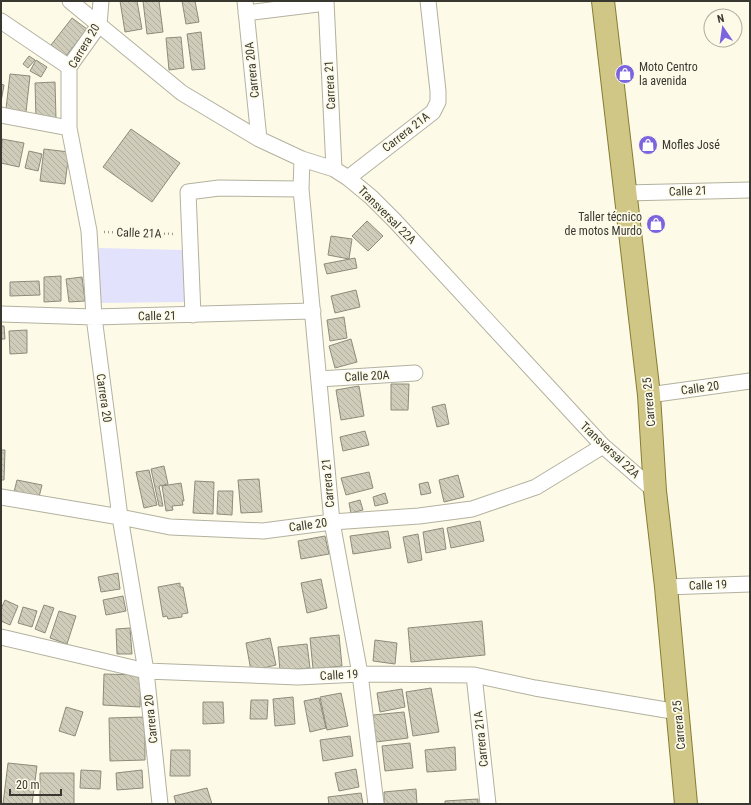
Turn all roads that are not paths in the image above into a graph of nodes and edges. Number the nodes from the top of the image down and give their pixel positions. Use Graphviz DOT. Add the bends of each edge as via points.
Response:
graph roads {
  1 [pos="70,1"];
  2 [pos="101,1"];
  3 [pos="428,1"];
  4 [pos="603,1"];
  5 [pos="326,2"];
  6 [pos="245,7"];
  7 [pos="1,21"];
  8 [pos="99,25"];
  9 [pos="69,67"];
  10 [pos="1,115"];
  11 [pos="68,128"];
  12 [pos="259,139"];
  13 [pos="302,159"];
  14 [pos="334,169"];
  15 [pos="348,178"];
  16 [pos="301,189"];
  17 [pos="750,190"];
  18 [pos="626,193"];
  19 [pos="313,311"];
  20 [pos="1,314"];
  21 [pos="193,315"];
  22 [pos="94,317"];
  23 [pos="415,373"];
  24 [pos="319,379"];
  25 [pos="750,381"];
  26 [pos="649,395"];
  27 [pos="602,446"];
  28 [pos="655,491"];
  29 [pos="1,497"];
  30 [pos="120,517"];
  31 [pos="332,522"];
  32 [pos="750,584"];
  33 [pos="666,587"];
  34 [pos="1,637"];
  35 [pos="146,672"];
  36 [pos="360,674"];
  37 [pos="474,675"];
  38 [pos="678,712"];
  39 [pos="160,804"];
  40 [pos="376,804"];
  41 [pos="488,804"];
  42 [pos="686,804"];
  1 -- 8 [label="street, Transversal 22A"];
  2 -- 8 [label="street, Carrera 20"];
  3 -- 15 [label="street, Carrera 21A" via="438,102 433,112"];
  4 -- 18 [label="main road, Carrera 25"];
  5 -- 6 [label="street"];
  5 -- 14 [label="street, Carrera 21"];
  6 -- 12 [label="street, Carrera 20A"];
  7 -- 9 [label="street"];
  8 -- 9 [label="street, Carrera 20"];
  8 -- 12 [label="street, Transversal 22A" via="182,93"];
  9 -- 11 [label="street, Carrera 20"];
  10 -- 11 [label="street"];
  11 -- 22 [label="street, Carrera 20" via="89,231"];
  12 -- 13 [label="street, Transversal 22A"];
  13 -- 14 [label="street, Transversal 22A"];
  13 -- 16 [label="street, Carrera 21"];
  14 -- 15 [label="street, Transversal 22A"];
  15 -- 27 [label="street, Transversal 22A" via="395,221"];
  16 -- 19 [label="street, Carrera 21"];
  16 -- 21 [label="street" via="219,188 188,192"];
  17 -- 18 [label="street, Calle 21"];
  18 -- 26 [label="main road, Carrera 25"];
  19 -- 21 [label="street, Calle 21"];
  19 -- 24 [label="street, Carrera 21"];
  20 -- 22 [label="street, Calle 21"];
  21 -- 22 [label="street, Calle 21"];
  22 -- 30 [label="street, Carrera 20"];
  23 -- 24 [label="street, Calle 20A"];
  24 -- 31 [label="street, Carrera 21"];
  25 -- 26 [label="street, Calle 20"];
  26 -- 28 [label="main road, Carrera 25"];
  27 -- 28 [label="street, Transversal 22A"];
  27 -- 31 [label="street, Calle 20" via="536,487 472,509 419,516"];
  28 -- 33 [label="main road, Carrera 25"];
  29 -- 30 [label="street, Calle 20"];
  30 -- 31 [label="street, Calle 20" via="170,527 263,531"];
  30 -- 35 [label="street, Carrera 20"];
  31 -- 36 [label="street, Carrera 21"];
  32 -- 33 [label="street, Calle 19"];
  33 -- 38 [label="main road, Carrera 25"];
  34 -- 35 [label="street, Calle 19"];
  35 -- 36 [label="street, Calle 19" via="298,677"];
  35 -- 39 [label="street, Carrera 20"];
  36 -- 37 [label="street, Calle 19"];
  36 -- 40 [label="street, Carrera 21"];
  37 -- 38 [label="street, Calle 19"];
  37 -- 41 [label="street, Carrera 21A"];
  38 -- 42 [label="main road, Carrera 25"];
}
